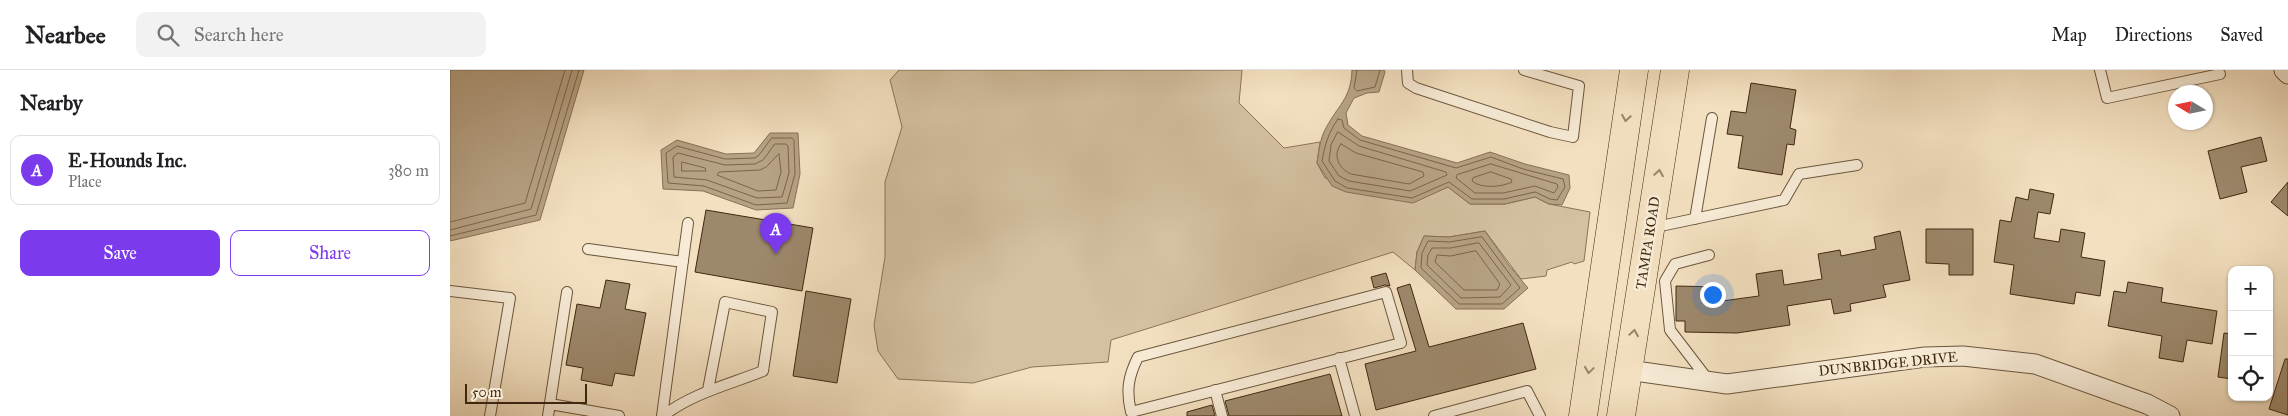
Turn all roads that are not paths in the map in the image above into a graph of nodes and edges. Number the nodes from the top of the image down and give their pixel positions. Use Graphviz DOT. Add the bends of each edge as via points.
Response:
graph roads {
  1 [pos="1407,70"];
  2 [pos="1524,70"];
  3 [pos="1634,70"];
  4 [pos="1675,70"];
  5 [pos="2100,70"];
  6 [pos="2284,70"];
  7 [pos="1540,73"];
  8 [pos="2220,74"];
  9 [pos="2288,74"];
  10 [pos="1712,118"];
  11 [pos="1857,165"];
  12 [pos="1614,194"];
  13 [pos="1695,219"];
  14 [pos="688,223"];
  15 [pos="1650,228"];
  16 [pos="588,248"];
  17 [pos="1709,255"];
  18 [pos="683,262"];
  19 [pos="450,291"];
  20 [pos="567,292"];
  21 [pos="1339,358"];
  22 [pos="1628,370"];
  23 [pos="1710,381"];
  24 [pos="708,390"];
  25 [pos="1215,390"];
  26 [pos="550,404"];
  27 [pos="490,416"];
  28 [pos="548,416"];
  29 [pos="619,416"];
  30 [pos="662,416"];
  31 [pos="1222,416"];
  32 [pos="1355,416"];
  33 [pos="1434,416"];
  34 [pos="1540,416"];
  35 [pos="1582,416"];
  36 [pos="1621,416"];
  37 [pos="2170,416"];
  1 -- 7 [label="lane" via="1408,83 1416,88 1573,137 1579,86"];
  2 -- 7 [label="lane"];
  3 -- 12 [label="main road, one-way"];
  15 -- 4 [label="main road, TAMPA ROAD, one-way"];
  5 -- 8 [label="lane" via="2107,98"];
  6 -- 9 [label="street"];
  10 -- 13 [label="lane"];
  11 -- 13 [label="lane" via="1799,174 1784,200"];
  12 -- 22 [label="main road" via="1622,256 1611,331 1616,360"];
  12 -- 35 [label="main road, one-way"];
  13 -- 15 [label="lane"];
  14 -- 18 [label="lane"];
  22 -- 15 [label="main road, TAMPA ROAD, one-way"];
  16 -- 18 [label="lane"];
  17 -- 23 [label="lane" via="1675,264 1665,281 1670,330"];
  18 -- 30 [label="lane"];
  19 -- 27 [label="lane" via="510,298"];
  20 -- 26 [label="lane"];
  21 -- 25 [label="lane"];
  21 -- 25 [label="lane" via="1401,343 1386,292 1138,357 1127,394 1132,412"];
  21 -- 32 [label="lane"];
  22 -- 23 [label="street, DUNBRIDGE DRIVE"];
  22 -- 36 [label="main road, TAMPA ROAD"];
  23 -- 37 [label="street, DUNBRIDGE DRIVE" via="1727,384 1925,357 1963,356 2035,364 2147,404"];
  24 -- 24 [label="lane" via="763,371 772,312 725,302"];
  24 -- 30 [label="lane"];
  25 -- 31 [label="lane"];
  26 -- 28 [label="lane"];
  26 -- 29 [label="lane"];
  33 -- 34 [label="lane" via="1527,391"];
}
